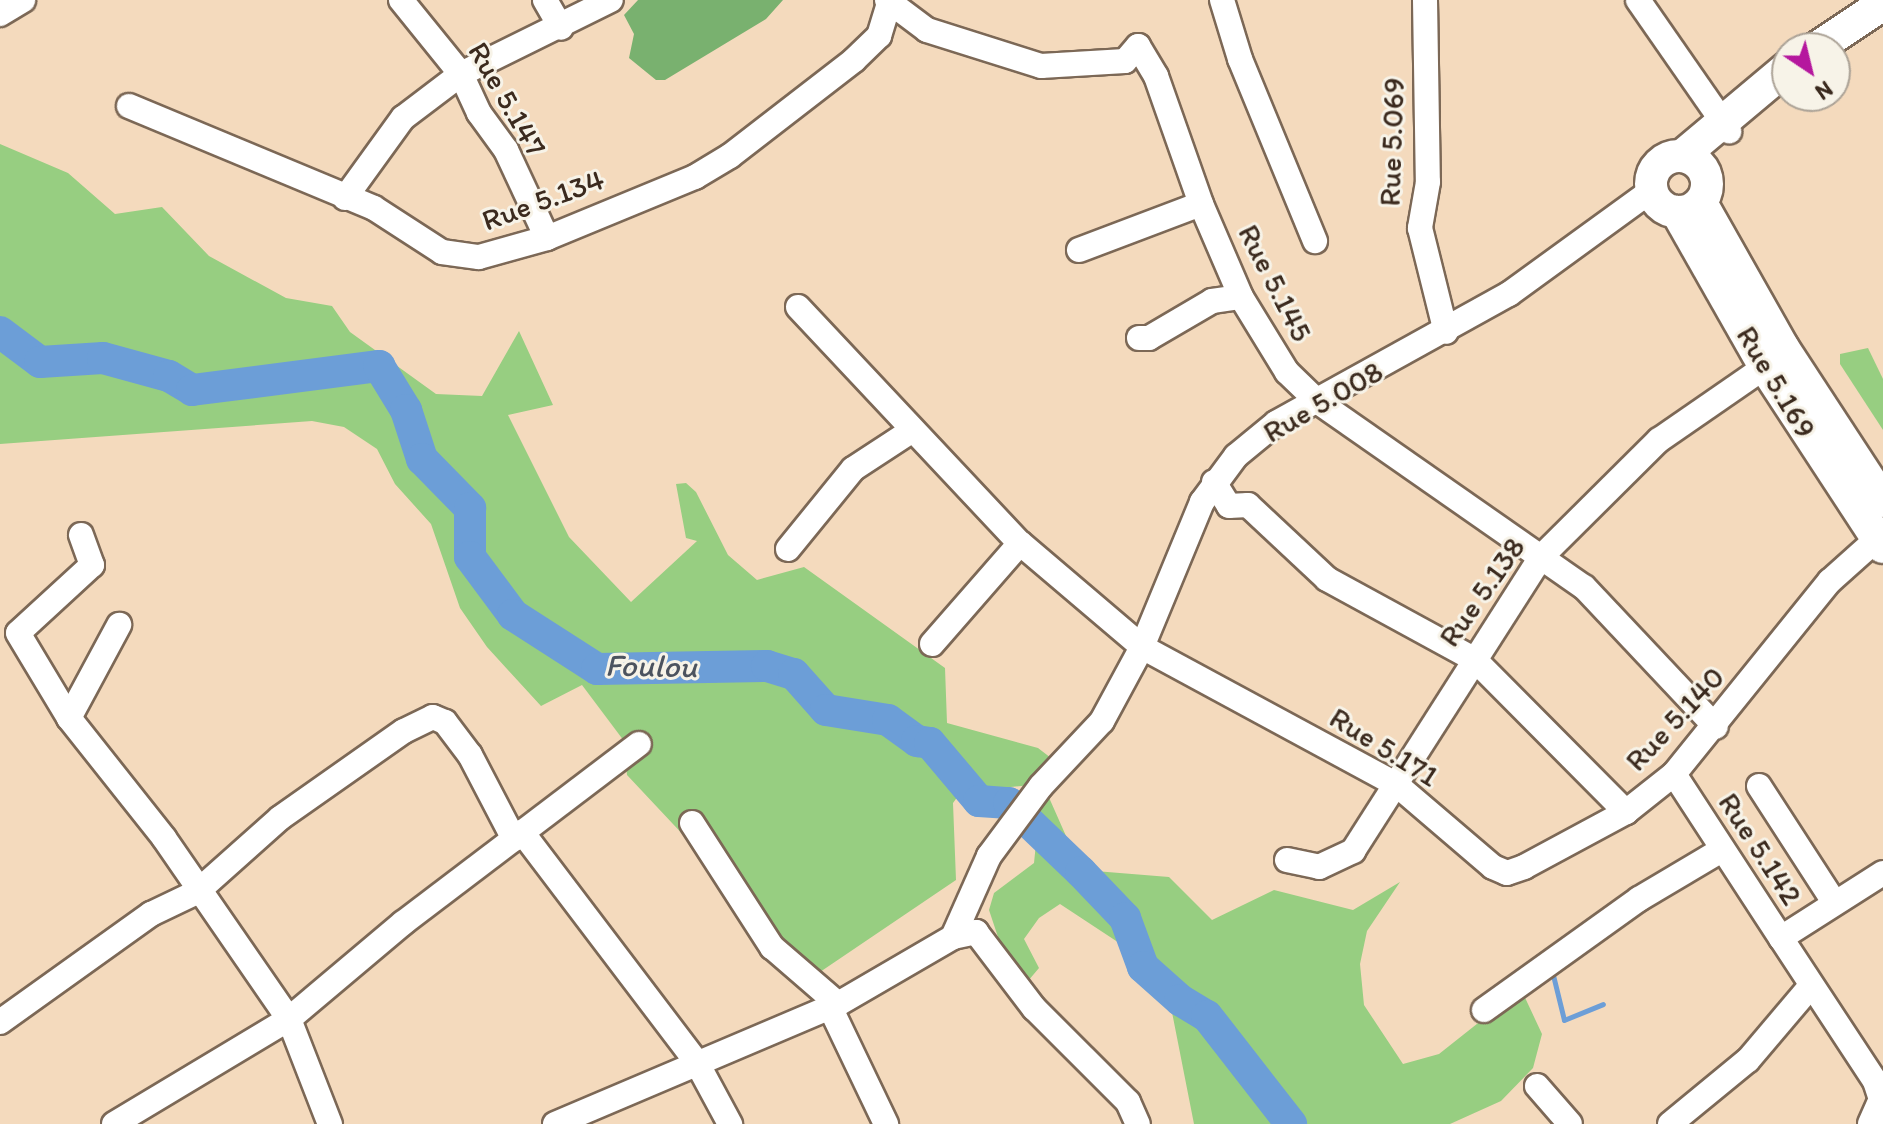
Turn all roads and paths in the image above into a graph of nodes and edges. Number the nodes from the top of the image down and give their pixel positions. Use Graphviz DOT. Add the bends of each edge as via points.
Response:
graph roads {
  1 [pos="23,0"];
  2 [pos="401,0"];
  3 [pos="545,0"];
  4 [pos="611,0"];
  5 [pos="1222,0"];
  6 [pos="1425,0"];
  7 [pos="1638,0"];
  8 [pos="888,2"];
  9 [pos="1872,10"];
  10 [pos="0,14"];
  11 [pos="561,28"];
  12 [pos="1840,32"];
  13 [pos="1851,33"];
  14 [pos="461,74"];
  15 [pos="1771,83"];
  16 [pos="1771,94"];
  17 [pos="129,106"];
  18 [pos="1724,126"];
  19 [pos="1690,159"];
  20 [pos="1651,191"];
  21 [pos="345,198"];
  22 [pos="1201,204"];
  23 [pos="1689,208"];
  24 [pos="547,238"];
  25 [pos="1315,241"];
  26 [pos="1079,250"];
  27 [pos="1241,297"];
  28 [pos="798,307"];
  29 [pos="1446,332"];
  30 [pos="1139,338"];
  31 [pos="1765,367"];
  32 [pos="1317,401"];
  33 [pos="911,431"];
  34 [pos="1214,482"];
  35 [pos="1883,501"];
  36 [pos="81,535"];
  37 [pos="1020,543"];
  38 [pos="1880,543"];
  39 [pos="788,549"];
  40 [pos="1542,556"];
  41 [pos="119,625"];
  42 [pos="932,644"];
  43 [pos="1142,647"];
  44 [pos="1474,659"];
  45 [pos="69,718"];
  46 [pos="1716,727"];
  47 [pos="639,744"];
  48 [pos="1674,774"];
  49 [pos="1397,785"];
  50 [pos="1759,786"];
  51 [pos="1626,812"];
  52 [pos="692,823"];
  53 [pos="518,836"];
  54 [pos="1720,851"];
  55 [pos="1287,860"];
  56 [pos="1883,873"];
  57 [pos="197,892"];
  58 [pos="1834,902"];
  59 [pos="953,937"];
  60 [pos="1781,938"];
  61 [pos="1810,987"];
  62 [pos="834,1006"];
  63 [pos="1484,1010"];
  64 [pos="289,1019"];
  65 [pos="0,1022"];
  66 [pos="696,1061"];
  67 [pos="1537,1086"];
  68 [pos="597,1115"];
  69 [pos="114,1124"];
  70 [pos="330,1124"];
  71 [pos="555,1124"];
  72 [pos="730,1124"];
  73 [pos="886,1124"];
  74 [pos="1138,1124"];
  75 [pos="1570,1124"];
  76 [pos="1670,1124"];
  77 [pos="1870,1124"];
  1 -- 10 [label="street"];
  2 -- 14 [label="street, Rue 5.147"];
  3 -- 11 [label="street"];
  4 -- 11 [label="street"];
  5 -- 25 [label="street" via="1240,59"];
  6 -- 29 [label="street, Rue 5.069" via="1428,182 1420,228"];
  7 -- 18 [label="street"];
  8 -- 22 [label="street, Rue 5.145" via="927,30 1041,66 1125,61 1138,46 1156,76"];
  8 -- 24 [label="street, Rue 5.134" via="879,36 730,156 695,177"];
  9 -- 12 [label="main road"];
  9 -- 13 [label="main road"];
  11 -- 14 [label="street"];
  14 -- 21 [label="street" via="403,118"];
  14 -- 24 [label="street, Rue 5.147" via="479,113 506,150"];
  15 -- 18 [label="main road"];
  16 -- 18 [label="main road"];
  17 -- 21 [label="street, Rue 5.134"];
  18 -- 19 [label="main road"];
  19 -- 20 [label="main road" via="1658,165"];
  19 -- 23 [label="main road" via="1708,187"];
  20 -- 23 [label="main road" via="1661,206"];
  20 -- 29 [label="street, Rue 5.008" via="1509,294"];
  21 -- 24 [label="street, Rue 5.134" via="374,208 461,259"];
  22 -- 26 [label="street"];
  22 -- 27 [label="street, Rue 5.145"];
  23 -- 31 [label="main road, Rue 5.169"];
  23 -- 35 [label="main road, Rue 5.169"];
  27 -- 30 [label="street" via="1212,301 1149,338"];
  27 -- 32 [label="street, Rue 5.145" via="1269,350"];
  28 -- 33 [label="street, Rue 5.171"];
  29 -- 32 [label="street, Rue 5.008"];
  31 -- 38 [label="main road, Rue 5.169"];
  31 -- 40 [label="street, Rue 5.138" via="1659,440"];
  32 -- 34 [label="street, Rue 5.008" via="1276,423"];
  32 -- 40 [label="street, Rue 5.145"];
  33 -- 37 [label="street, Rue 5.171"];
  33 -- 39 [label="street" via="853,469"];
  34 -- 43 [label="street, Rue 5.008"];
  34 -- 44 [label="street, Rue 5.140" via="1229,506 1248,505 1327,579"];
  36 -- 45 [label="street" via="92,565 18,633"];
  37 -- 42 [label="street"];
  37 -- 43 [label="street, Rue 5.171"];
  38 -- 46 [label="street, Rue 5.140" via="1830,581"];
  40 -- 44 [label="street, Rue 5.138" via="1518,601"];
  40 -- 46 [label="street, Rue 5.145" via="1628,630"];
  41 -- 45 [label="street"];
  43 -- 49 [label="street, Rue 5.171"];
  43 -- 59 [label="street, Rue 5.008" via="1102,721 989,856"];
  44 -- 49 [label="street, Rue 5.138"];
  44 -- 51 [label="street, Rue 5.140"];
  45 -- 57 [label="street" via="164,838"];
  46 -- 48 [label="street, Rue 5.140"];
  47 -- 53 [label="street"];
  48 -- 51 [label="street, Rue 5.140"];
  48 -- 54 [label="street, Rue 5.142"];
  49 -- 51 [label="street, Rue 5.171" via="1507,873"];
  49 -- 55 [label="street, Rue 5.138" via="1353,851 1340,861 1319,867"];
  50 -- 58 [label="street"];
  52 -- 62 [label="street" via="772,947"];
  53 -- 57 [label="street" via="470,755 445,722 433,717 404,731 280,818"];
  53 -- 64 [label="street"];
  53 -- 66 [label="street"];
  54 -- 60 [label="street, Rue 5.142"];
  54 -- 63 [label="street" via="1639,899"];
  56 -- 58 [label="street, Rue 5.142"];
  57 -- 64 [label="street"];
  57 -- 65 [label="street" via="151,914"];
  58 -- 60 [label="street, Rue 5.142"];
  59 -- 62 [label="street"];
  59 -- 74 [label="street" via="976,932 1034,1008 1128,1102"];
  60 -- 61 [label="street"];
  61 -- 76 [label="street" via="1748,1060"];
  61 -- 77 [label="street" via="1875,1081 1881,1099"];
  62 -- 66 [label="street"];
  62 -- 73 [label="street"];
  64 -- 69 [label="street"];
  64 -- 70 [label="street"];
  66 -- 68 [label="street"];
  66 -- 72 [label="street"];
  67 -- 75 [label="street"];
  68 -- 71 [label="street"];
}
